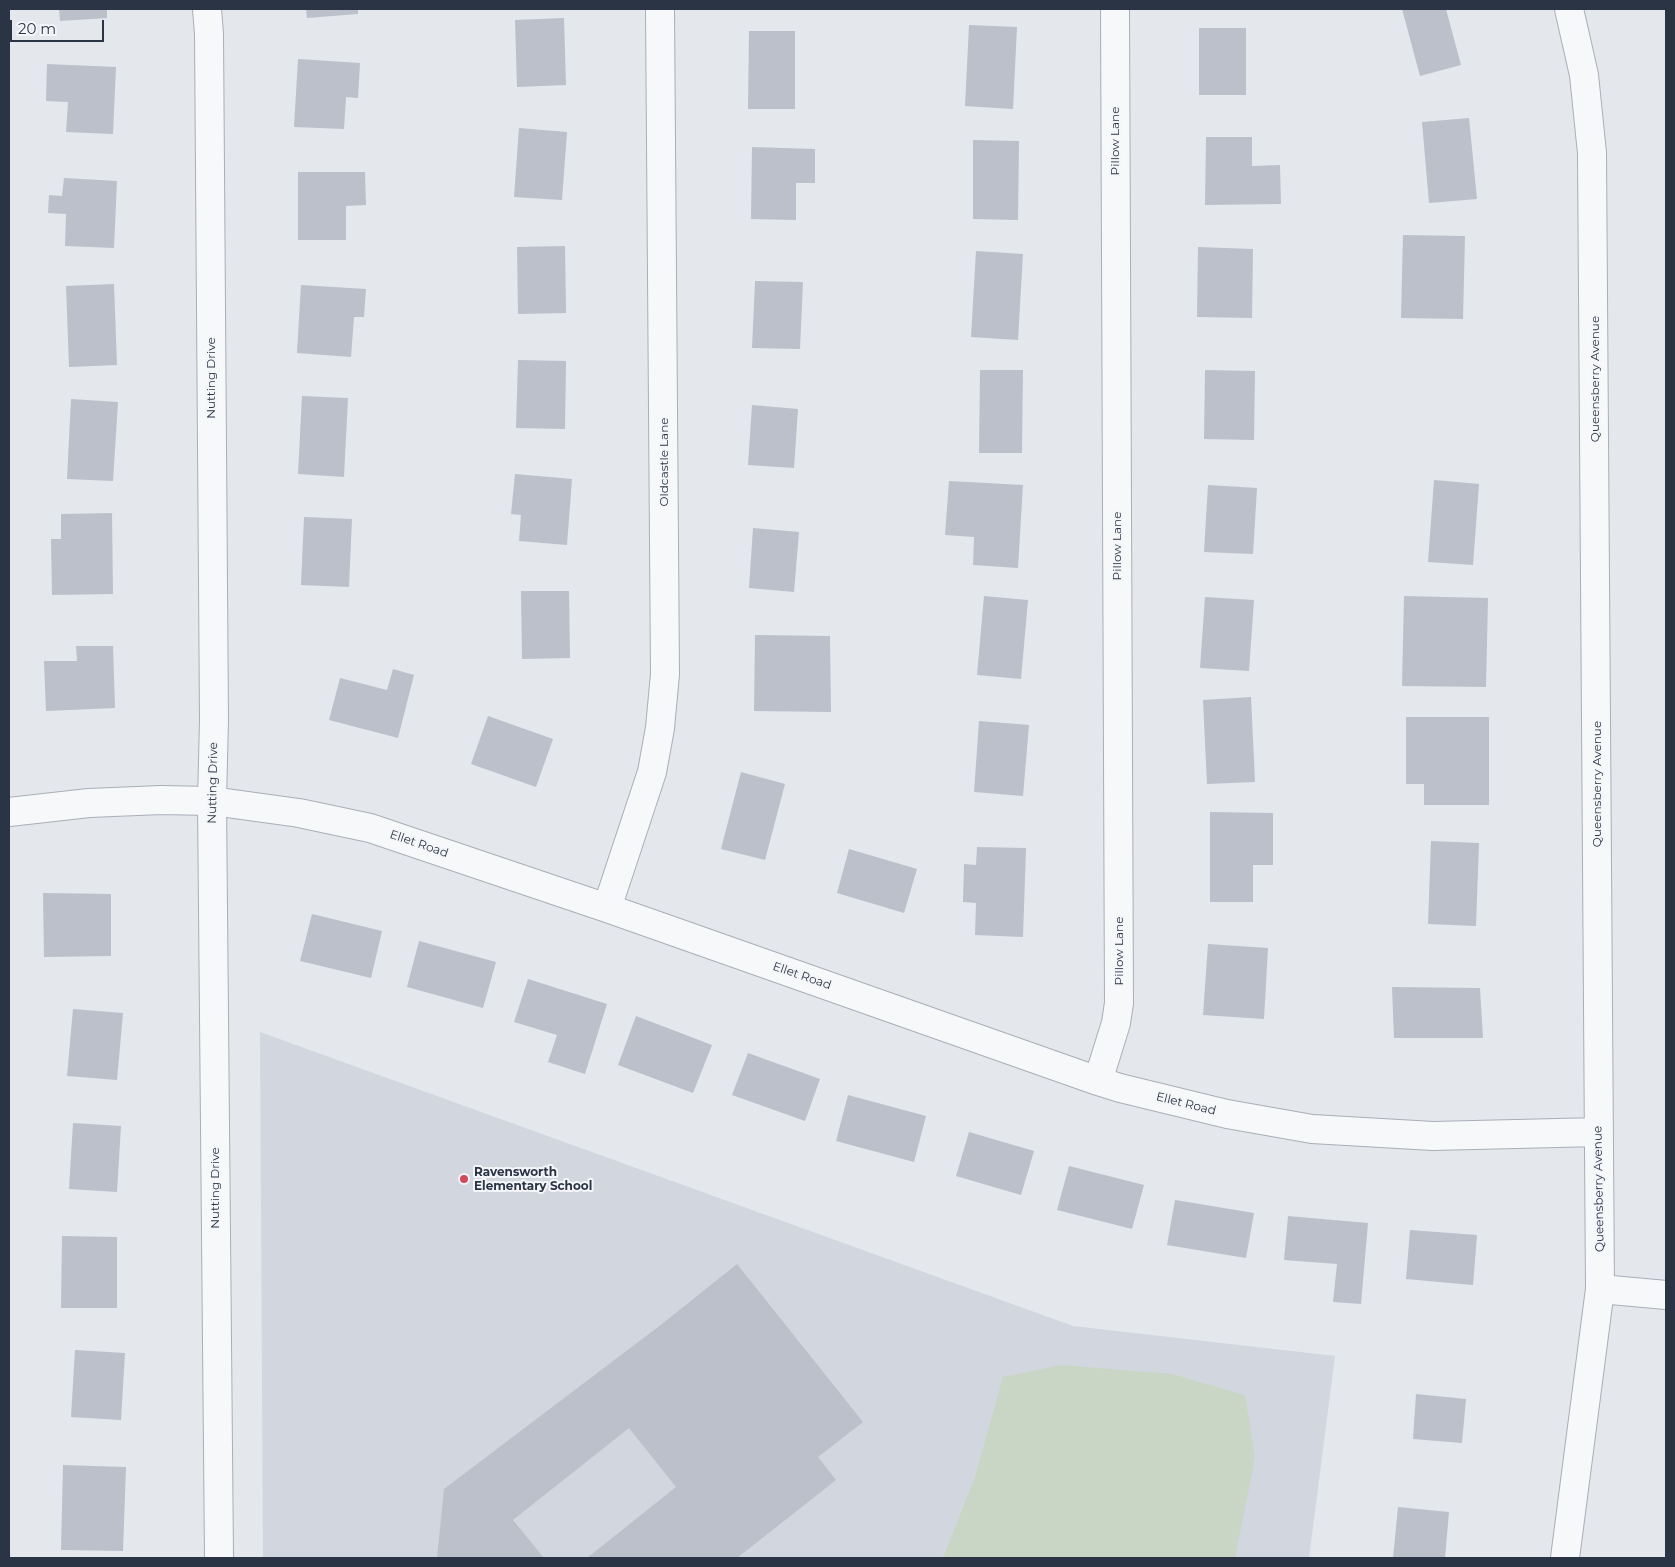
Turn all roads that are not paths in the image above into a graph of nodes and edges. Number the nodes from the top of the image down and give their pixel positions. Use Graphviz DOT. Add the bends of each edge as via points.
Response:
graph roads {
  1 [pos="207,9"];
  2 [pos="660,9"];
  3 [pos="1115,9"];
  4 [pos="1569,9"];
  5 [pos="212,801"];
  6 [pos="9,812"];
  7 [pos="607,908"];
  8 [pos="1098,1081"];
  9 [pos="1599,1132"];
  10 [pos="1600,1290"];
  11 [pos="1666,1295"];
  12 [pos="218,1558"];
  13 [pos="1565,1558"];
  1 -- 5 [label="street, Nutting Drive" via="214,710"];
  2 -- 7 [label="street, Oldcastle Lane" via="665,674 652,772"];
  3 -- 8 [label="street, Pillow Lane" via="1119,1003"];
  4 -- 9 [label="street, Queensberry Avenue" via="1584,75 1592,153"];
  5 -- 6 [label="street, Ellet Road" via="89,803"];
  5 -- 7 [label="street, Ellet Road" via="299,812 370,828"];
  5 -- 12 [label="street, Nutting Drive"];
  7 -- 8 [label="street, Ellet Road"];
  8 -- 9 [label="street, Ellet Road" via="1227,1114 1312,1129 1433,1136"];
  9 -- 10 [label="street, Queensberry Avenue"];
  10 -- 11 [label="street"];
  10 -- 13 [label="street, Queensberry Avenue"];
}
